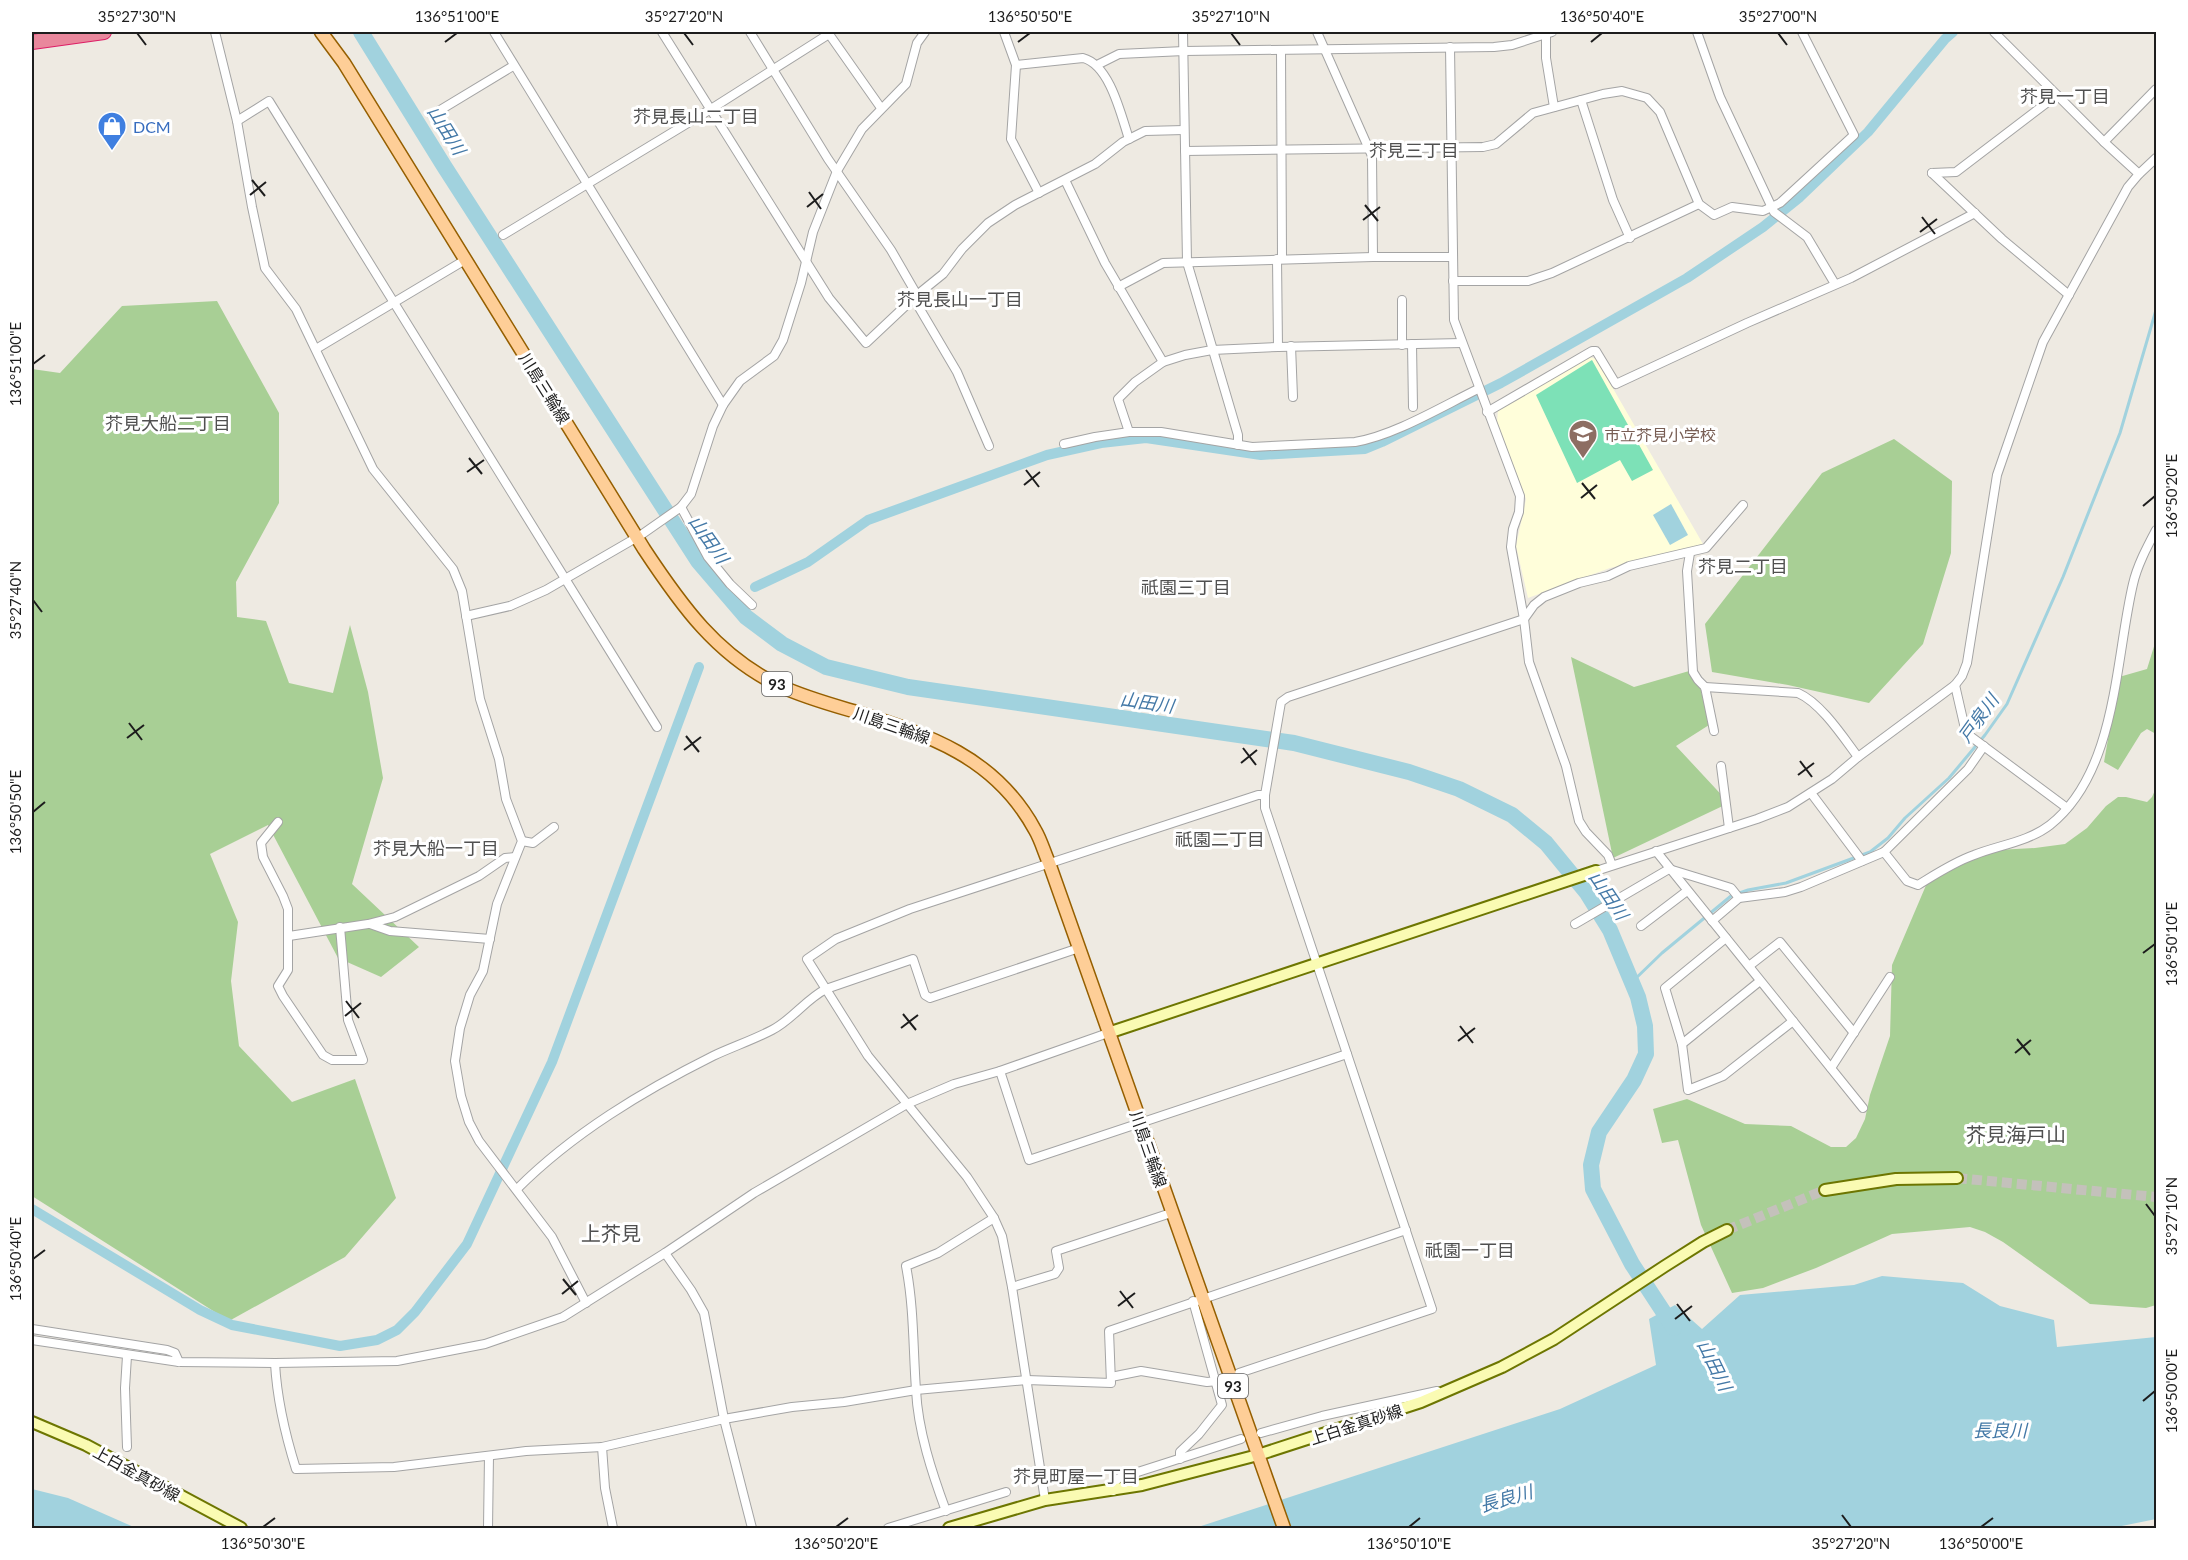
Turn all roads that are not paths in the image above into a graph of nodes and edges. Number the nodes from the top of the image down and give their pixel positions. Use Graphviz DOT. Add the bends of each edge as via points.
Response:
graph roads {
  1 [pos="104,32"];
  2 [pos="215,32"];
  3 [pos="321,32"];
  4 [pos="494,32"];
  5 [pos="662,32"];
  6 [pos="750,32"];
  7 [pos="924,32"];
  8 [pos="1004,32"];
  9 [pos="1183,32"];
  10 [pos="1317,32"];
  11 [pos="1548,32"];
  12 [pos="1697,32"];
  13 [pos="1802,32"];
  14 [pos="1994,32"];
  15 [pos="32,42"];
  16 [pos="1450,47"];
  17 [pos="1325,49"];
  18 [pos="1281,50"];
  19 [pos="1184,51"];
  20 [pos="1016,65"];
  21 [pos="1097,65"];
  22 [pos="513,66"];
  23 [pos="774,70"];
  24 [pos="2157,89"];
  25 [pos="2057,95"];
  26 [pos="1581,100"];
  27 [pos="1554,107"];
  28 [pos="881,108"];
  29 [pos="711,109"];
  30 [pos="432,115"];
  31 [pos="237,121"];
  32 [pos="1184,130"];
  33 [pos="1129,139"];
  34 [pos="2104,142"];
  35 [pos="1451,146"];
  36 [pos="1369,148"];
  37 [pos="1281,149"];
  38 [pos="1185,151"];
  39 [pos="2157,158"];
  40 [pos="837,171"];
  41 [pos="2139,174"];
  42 [pos="1065,180"];
  43 [pos="587,185"];
  44 [pos="1040,193"];
  45 [pos="1699,204"];
  46 [pos="1773,210"];
  47 [pos="1975,213"];
  48 [pos="503,235"];
  49 [pos="1630,238"];
  50 [pos="1373,257"];
  51 [pos="1452,257"];
  52 [pos="1279,259"];
  53 [pos="465,260"];
  54 [pos="805,261"];
  55 [pos="1187,262"];
  56 [pos="1453,281"];
  57 [pos="1835,284"];
  58 [pos="1118,287"];
  59 [pos="2069,295"];
  60 [pos="916,297"];
  61 [pos="1402,300"];
  62 [pos="393,302"];
  63 [pos="1462,343"];
  64 [pos="1412,344"];
  65 [pos="1402,345"];
  66 [pos="1291,346"];
  67 [pos="1278,347"];
  68 [pos="315,349"];
  69 [pos="1212,350"];
  70 [pos="1163,362"];
  71 [pos="1478,389"];
  72 [pos="1293,397"];
  73 [pos="723,405"];
  74 [pos="1413,407"];
  75 [pos="1487,412"];
  76 [pos="1129,432"];
  77 [pos="1064,444"];
  78 [pos="1238,445"];
  79 [pos="989,446"];
  80 [pos="1743,505"];
  81 [pos="679,509"];
  82 [pos="2157,530"];
  83 [pos="639,536"];
  84 [pos="1690,553"];
  85 [pos="565,579"];
  86 [pos="752,605"];
  87 [pos="466,616"];
  88 [pos="1524,619"];
  89 [pos="1955,685"];
  90 [pos="1705,687"];
  91 [pos="657,727"];
  92 [pos="1714,730"];
  93 [pos="1982,746"];
  94 [pos="1858,758"];
  95 [pos="1721,766"];
  96 [pos="1811,793"];
  97 [pos="1265,795"];
  98 [pos="2067,808"];
  99 [pos="278,822"];
  100 [pos="554,827"];
  101 [pos="1729,828"];
  102 [pos="522,841"];
  103 [pos="1656,851"];
  104 [pos="1884,852"];
  105 [pos="515,857"];
  106 [pos="1862,861"];
  107 [pos="1049,863"];
  108 [pos="1612,865"];
  109 [pos="1670,870"];
  110 [pos="1596,871"];
  111 [pos="1687,891"];
  112 [pos="1736,895"];
  113 [pos="1708,916"];
  114 [pos="1579,922"];
  115 [pos="368,924"];
  116 [pos="1641,926"];
  117 [pos="340,927"];
  118 [pos="289,936"];
  119 [pos="1726,938"];
  120 [pos="490,939"];
  121 [pos="1079,948"];
  122 [pos="1318,965"];
  123 [pos="1749,966"];
  124 [pos="1890,977"];
  125 [pos="1760,981"];
  126 [pos="826,989"];
  127 [pos="1793,1021"];
  128 [pos="1854,1033"];
  129 [pos="1108,1034"];
  130 [pos="1682,1044"];
  131 [pos="1347,1054"];
  132 [pos="1831,1068"];
  133 [pos="1000,1071"];
  134 [pos="907,1104"];
  135 [pos="1863,1108"];
  136 [pos="1140,1124"];
  137 [pos="1957,1178"];
  138 [pos="517,1189"];
  139 [pos="1825,1190"];
  140 [pos="1172,1212"];
  141 [pos="994,1218"];
  142 [pos="1406,1230"];
  143 [pos="1727,1230"];
  144 [pos="665,1252"];
  145 [pos="1012,1287"];
  146 [pos="1197,1300"];
  147 [pos="586,1303"];
  148 [pos="32,1329"];
  149 [pos="32,1340"];
  150 [pos="127,1356"];
  151 [pos="179,1362"];
  152 [pos="275,1363"];
  153 [pos="1239,1373"];
  154 [pos="1111,1377"];
  155 [pos="1027,1380"];
  156 [pos="1217,1381"];
  157 [pos="1465,1384"];
  158 [pos="916,1390"];
  159 [pos="724,1419"];
  160 [pos="32,1422"];
  161 [pos="1261,1432"];
  162 [pos="1241,1439"];
  163 [pos="127,1447"];
  164 [pos="602,1447"];
  165 [pos="1258,1455"];
  166 [pos="489,1456"];
  167 [pos="1180,1459"];
  168 [pos="1113,1491"];
  169 [pos="1006,1492"];
  170 [pos="1045,1500"];
  171 [pos="946,1511"];
  172 [pos="241,1528"];
  173 [pos="488,1528"];
  174 [pos="613,1528"];
  175 [pos="752,1528"];
  176 [pos="888,1528"];
  177 [pos="949,1528"];
  178 [pos="1284,1528"];
  1 -- 15 [label="highway"];
  2 -- 31 [label="street"];
  3 -- 53 [label="main road, 川島三輪線 / 93"];
  4 -- 22 [label="street"];
  5 -- 29 [label="street"];
  6 -- 23 [label="street"];
  7 -- 28 [label="street" via="917,43 906,84"];
  8 -- 20 [label="street"];
  9 -- 19 [label="street"];
  10 -- 17 [label="street"];
  11 -- 16 [label="street" via="1504,46"];
  11 -- 27 [label="street" via="1545,58"];
  12 -- 46 [label="street" via="1720,97"];
  13 -- 46 [label="street" via="1854,135"];
  14 -- 25 [label="street"];
  16 -- 17 [label="street"];
  16 -- 35 [label="street"];
  17 -- 18 [label="street"];
  17 -- 36 [label="street"];
  18 -- 19 [label="street"];
  18 -- 37 [label="street"];
  19 -- 21 [label="street" via="1119,54"];
  19 -- 32 [label="street"];
  20 -- 21 [label="street" via="1083,58"];
  20 -- 44 [label="street" via="1011,140"];
  21 -- 33 [label="street" via="1115,97"];
  22 -- 30 [label="street"];
  22 -- 43 [label="street"];
  23 -- 28 [label="street" via="829,34"];
  23 -- 29 [label="street"];
  23 -- 40 [label="street"];
  24 -- 34 [label="street"];
  25 -- 34 [label="street"];
  25 -- 47 [label="street" via="1956,172 1932,173"];
  26 -- 27 [label="street"];
  26 -- 45 [label="street" via="1622,91 1647,98 1660,112"];
  26 -- 49 [label="street" via="1613,200"];
  27 -- 35 [label="street" via="1533,113 1496,144"];
  28 -- 40 [label="street" via="862,129"];
  29 -- 43 [label="street"];
  29 -- 54 [label="street"];
  31 -- 62 [label="street" via="269,101"];
  31 -- 68 [label="street" via="266,268 296,309"];
  32 -- 33 [label="street" via="1145,131"];
  32 -- 38 [label="street"];
  33 -- 42 [label="street"];
  34 -- 41 [label="street"];
  35 -- 36 [label="street"];
  35 -- 51 [label="street"];
  36 -- 37 [label="street"];
  36 -- 50 [label="street"];
  37 -- 38 [label="street"];
  37 -- 52 [label="street"];
  38 -- 55 [label="street"];
  39 -- 41 [label="street"];
  40 -- 54 [label="street"];
  40 -- 60 [label="street" via="891,250"];
  41 -- 59 [label="street" via="2128,187"];
  42 -- 44 [label="street"];
  42 -- 58 [label="street"];
  43 -- 48 [label="street"];
  43 -- 73 [label="street"];
  44 -- 60 [label="street" via="988,223 943,274"];
  45 -- 46 [label="street" via="1714,215 1732,207"];
  45 -- 49 [label="street"];
  46 -- 57 [label="street" via="1807,237"];
  47 -- 57 [label="street"];
  47 -- 59 [label="street"];
  49 -- 56 [label="street" via="1528,281"];
  50 -- 51 [label="street"];
  50 -- 52 [label="street"];
  51 -- 56 [label="street"];
  52 -- 55 [label="street"];
  52 -- 67 [label="street"];
  53 -- 62 [label="street"];
  53 -- 83 [label="main road, 川島三輪線 / 93"];
  54 -- 60 [label="street" via="866,343"];
  54 -- 73 [label="street" via="791,317 774,356 740,381"];
  55 -- 58 [label="street" via="1163,262"];
  55 -- 69 [label="street"];
  56 -- 63 [label="street" via="1454,320"];
  57 -- 75 [label="street" via="1616,384 1596,351 1592,351"];
  58 -- 70 [label="street"];
  59 -- 89 [label="street" via="2043,342 1997,475 1967,663"];
  60 -- 79 [label="street" via="957,372"];
  61 -- 65 [label="street"];
  62 -- 68 [label="street"];
  62 -- 85 [label="street"];
  63 -- 64 [label="street"];
  63 -- 71 [label="street"];
  64 -- 65 [label="street"];
  64 -- 74 [label="street"];
  65 -- 66 [label="street"];
  66 -- 67 [label="street"];
  66 -- 72 [label="street"];
  67 -- 69 [label="street"];
  68 -- 87 [label="street" via="373,470 453,569"];
  69 -- 70 [label="street"];
  69 -- 78 [label="street" via="1239,435"];
  70 -- 76 [label="street" via="1118,399"];
  71 -- 75 [label="street"];
  71 -- 78 [label="street" via="1369,440"];
  73 -- 81 [label="street" via="691,494"];
  75 -- 88 [label="street" via="1520,496 1511,547"];
  76 -- 77 [label="street"];
  76 -- 78 [label="street" via="1161,432"];
  80 -- 84 [label="street" via="1706,548"];
  81 -- 83 [label="street"];
  81 -- 86 [label="street" via="708,557"];
  82 -- 98 [label="street" via="2133,583 2110,714 2099,750"];
  83 -- 85 [label="street"];
  83 -- 107 [label="main road, 川島三輪線 / 93" via="675,596 719,645 779,685 909,730 964,754 1011,795 1035,829"];
  84 -- 88 [label="street" via="1629,566 1553,593 1534,606"];
  84 -- 90 [label="street" via="1690,650 1693,672"];
  85 -- 87 [label="street" via="510,606"];
  85 -- 91 [label="street"];
  87 -- 102 [label="street" via="480,699 499,759 506,800"];
  88 -- 97 [label="street" via="1281,702"];
  88 -- 108 [label="street" via="1529,662 1566,766 1580,821"];
  89 -- 93 [label="street" via="1966,733"];
  89 -- 94 [label="street"];
  90 -- 92 [label="street"];
  90 -- 94 [label="street" via="1798,693 1837,729"];
  93 -- 98 [label="street"];
  93 -- 104 [label="street" via="1968,769"];
  94 -- 96 [label="street"];
  95 -- 101 [label="street"];
  96 -- 101 [label="street" via="1788,807"];
  96 -- 106 [label="street"];
  97 -- 107 [label="street"];
  97 -- 122 [label="street" via="1265,808"];
  98 -- 104 [label="street" via="2037,833 1953,863 1918,885 1907,881"];
  99 -- 118 [label="street" via="261,843 262,857 284,896"];
  100 -- 102 [label="street" via="533,843"];
  101 -- 103 [label="street"];
  102 -- 105 [label="street"];
  103 -- 108 [label="street"];
  103 -- 109 [label="street"];
  104 -- 106 [label="street"];
  105 -- 115 [label="street" via="505,858 479,876 395,916"];
  105 -- 120 [label="street" via="497,904"];
  106 -- 112 [label="street" via="1801,888"];
  107 -- 121 [label="main road, 川島三輪線 / 93"];
  107 -- 126 [label="street" via="910,909 836,939 807,959"];
  108 -- 110 [label="street"];
  109 -- 111 [label="street"];
  109 -- 112 [label="street"];
  109 -- 114 [label="street"];
  110 -- 122 [label="main road"];
  111 -- 113 [label="street"];
  111 -- 116 [label="street"];
  112 -- 113 [label="street"];
  113 -- 119 [label="street"];
  115 -- 117 [label="street"];
  115 -- 120 [label="street" via="390,931"];
  117 -- 118 [label="street"];
  117 -- 118 [label="street" via="348,1020 363,1060 332,1060 323,1055 283,996 278,986 288,970"];
  119 -- 123 [label="street"];
  119 -- 130 [label="street" via="1665,988"];
  120 -- 138 [label="street" via="483,971 470,995 460,1028 455,1061 469,1122"];
  121 -- 126 [label="street" via="930,998 925,994 913,958"];
  121 -- 129 [label="main road, 川島三輪線 / 93"];
  122 -- 129 [label="main road"];
  122 -- 131 [label="street"];
  123 -- 125 [label="street"];
  123 -- 128 [label="street" via="1780,942"];
  124 -- 128 [label="street"];
  125 -- 127 [label="street"];
  125 -- 130 [label="street"];
  126 -- 134 [label="street" via="862,1048"];
  126 -- 138 [label="street" via="772,1030 636,1096 540,1166"];
  127 -- 130 [label="street" via="1723,1076 1688,1090"];
  127 -- 132 [label="street"];
  128 -- 132 [label="street"];
  129 -- 133 [label="street"];
  129 -- 136 [label="main road, 川島三輪線 / 93"];
  131 -- 136 [label="street"];
  131 -- 142 [label="street"];
  132 -- 135 [label="street"];
  133 -- 134 [label="street" via="954,1084"];
  133 -- 136 [label="street" via="1029,1160"];
  134 -- 141 [label="street" via="968,1177"];
  134 -- 144 [label="street" via="754,1193"];
  136 -- 140 [label="main road, 川島三輪線 / 93"];
  137 -- 139 [label="main road" via="1896,1179"];
  138 -- 147 [label="street" via="552,1237"];
  140 -- 145 [label="street" via="1056,1251 1059,1268 1055,1274"];
  140 -- 146 [label="main road, 川島三輪線 / 93"];
  141 -- 145 [label="street" via="1002,1236"];
  141 -- 158 [label="street" via="938,1253 906,1266"];
  142 -- 146 [label="street"];
  142 -- 153 [label="street" via="1432,1309"];
  143 -- 157 [label="main road, 上白金真砂線" via="1554,1339"];
  144 -- 147 [label="street"];
  144 -- 159 [label="street" via="704,1313"];
  145 -- 155 [label="street"];
  146 -- 154 [label="street" via="1109,1331"];
  146 -- 156 [label="street"];
  146 -- 165 [label="main road, 川島三輪線 / 93"];
  147 -- 152 [label="street" via="528,1330 439,1353 397,1361"];
  148 -- 151 [label="street" via="167,1350 175,1353"];
  149 -- 150 [label="street"];
  150 -- 151 [label="street"];
  150 -- 163 [label="street"];
  151 -- 152 [label="street"];
  152 -- 166 [label="street" via="284,1431 296,1469 394,1467"];
  154 -- 155 [label="street" via="1111,1383"];
  154 -- 156 [label="street" via="1141,1371"];
  155 -- 158 [label="street"];
  155 -- 170 [label="street"];
  156 -- 167 [label="street" via="1222,1405 1180,1452"];
  157 -- 161 [label="street"];
  157 -- 165 [label="main road, 上白金真砂線"];
  158 -- 159 [label="street"];
  158 -- 171 [label="street" via="927,1449"];
  159 -- 164 [label="street"];
  159 -- 175 [label="street"];
  160 -- 172 [label="main road, 上白金真砂線" via="86,1445"];
  162 -- 167 [label="street"];
  164 -- 166 [label="street"];
  164 -- 174 [label="street"];
  165 -- 168 [label="main road, 上白金真砂線"];
  165 -- 178 [label="main road, 川島三輪線 / 93"];
  166 -- 173 [label="street"];
  167 -- 168 [label="street" via="1119,1478"];
  168 -- 170 [label="main road, 上白金真砂線"];
  169 -- 171 [label="street"];
  170 -- 177 [label="main road, 上白金真砂線"];
  171 -- 176 [label="street"];
}
